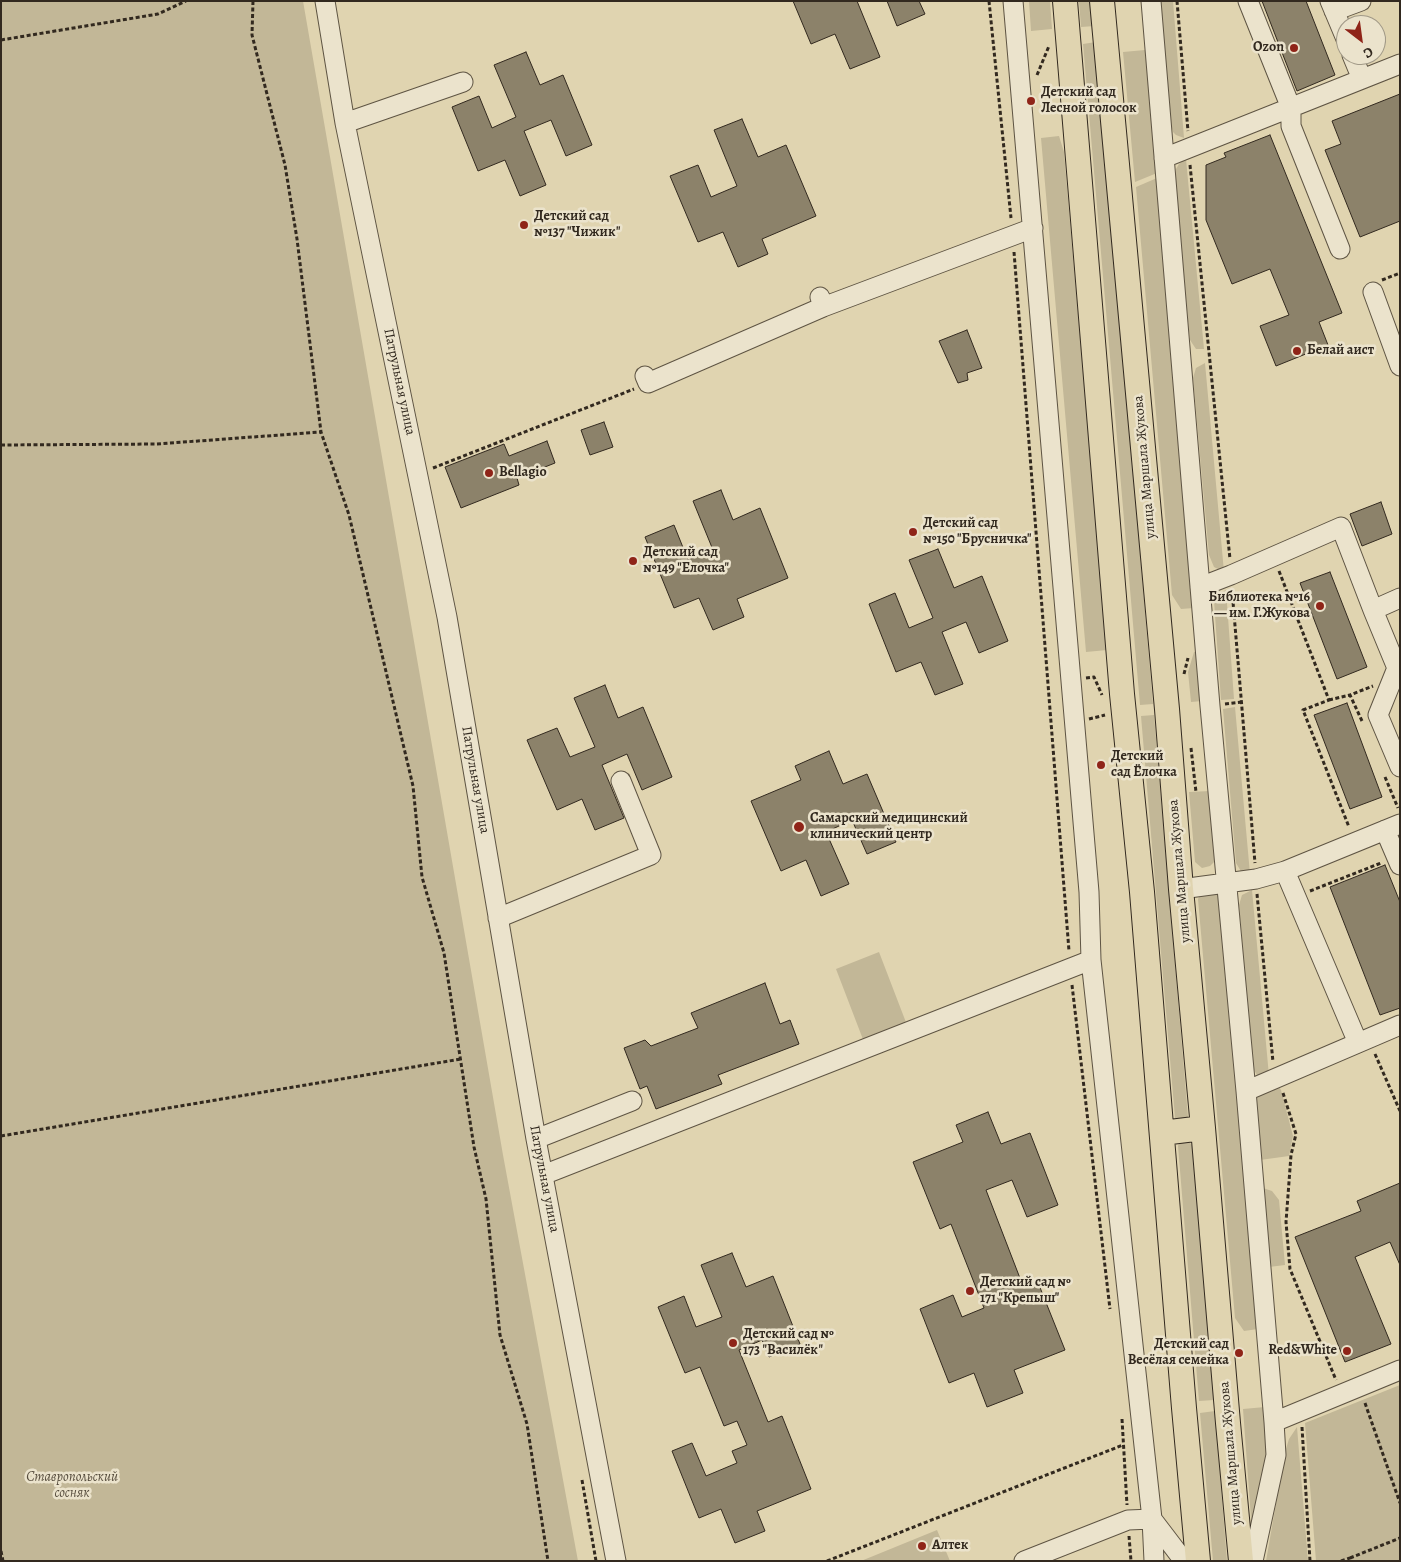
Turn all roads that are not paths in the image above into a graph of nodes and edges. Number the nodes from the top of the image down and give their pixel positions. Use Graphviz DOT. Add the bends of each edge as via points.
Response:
graph roads {
  1 [pos="325,1"];
  2 [pos="1012,1"];
  3 [pos="1065,1"];
  4 [pos="1102,1"];
  5 [pos="1151,1"];
  6 [pos="1248,1"];
  7 [pos="1361,1"];
  8 [pos="1332,6"];
  9 [pos="1400,64"];
  10 [pos="1356,65"];
  11 [pos="1362,79"];
  12 [pos="463,82"];
  13 [pos="1291,108"];
  14 [pos="345,123"];
  15 [pos="1164,158"];
  16 [pos="1033,228"];
  17 [pos="1340,249"];
  18 [pos="1375,287"];
  19 [pos="1400,366"];
  20 [pos="646,379"];
  21 [pos="1200,587"];
  22 [pos="1400,598"];
  23 [pos="1373,610"];
  24 [pos="1398,758"];
  25 [pos="621,780"];
  26 [pos="1392,827"];
  27 [pos="1398,861"];
  28 [pos="1285,871"];
  29 [pos="1226,882"];
  30 [pos="1181,889"];
  31 [pos="498,918"];
  32 [pos="1091,960"];
  33 [pos="1400,1025"];
  34 [pos="1358,1043"];
  35 [pos="1246,1091"];
  36 [pos="632,1101"];
  37 [pos="1203,1128"];
  38 [pos="1162,1133"];
  39 [pos="536,1139"];
  40 [pos="543,1175"];
  41 [pos="1400,1370"];
  42 [pos="1274,1422"];
  43 [pos="1152,1519"];
  44 [pos="616,1561"];
  45 [pos="1024,1561"];
  46 [pos="1154,1561"];
  47 [pos="1184,1561"];
  48 [pos="1198,1561"];
  49 [pos="1241,1561"];
  50 [pos="1253,1561"];
  1 -- 14 [label="street, Патрульная улица"];
  2 -- 16 [label="street"];
  3 -- 38 [label="main road" via="1121,685"];
  4 -- 30 [label="main road, улица Маршала Жукова"];
  5 -- 15 [label="street"];
  6 -- 13 [label="street"];
  7 -- 8 [label="street"];
  9 -- 11 [label="street"];
  10 -- 11 [label="street"];
  11 -- 13 [label="street"];
  12 -- 14 [label="street"];
  13 -- 15 [label="street"];
  13 -- 17 [label="street" via="1291,126"];
  14 -- 31 [label="street, Патрульная улица" via="447,617"];
  15 -- 21 [label="street"];
  16 -- 20 [label="street" via="822,302"];
  16 -- 32 [label="street" via="1089,892"];
  18 -- 19 [label="street"];
  21 -- 23 [label="street" via="1341,528"];
  21 -- 29 [label="street"];
  22 -- 23 [label="street"];
  23 -- 24 [label="street" via="1397,668 1378,716"];
  25 -- 31 [label="street" via="651,855"];
  26 -- 27 [label="street"];
  26 -- 28 [label="street"];
  28 -- 29 [label="street"];
  28 -- 34 [label="street"];
  29 -- 30 [label="street"];
  29 -- 35 [label="street"];
  30 -- 37 [label="main road, улица Маршала Жукова"];
  31 -- 39 [label="street, Патрульная улица"];
  32 -- 40 [label="street"];
  32 -- 43 [label="street"];
  33 -- 34 [label="street"];
  34 -- 35 [label="street"];
  35 -- 42 [label="street"];
  36 -- 39 [label="street"];
  37 -- 38 [label="main road"];
  37 -- 49 [label="main road, улица Маршала Жукова"];
  38 -- 48 [label="main road"];
  39 -- 40 [label="street, Патрульная улица"];
  40 -- 44 [label="street, Патрульная улица"];
  41 -- 42 [label="street"];
  42 -- 50 [label="street" via="1276,1455"];
  43 -- 45 [label="street" via="1128,1520"];
  43 -- 46 [label="street"];
  43 -- 47 [label="street"];
}
